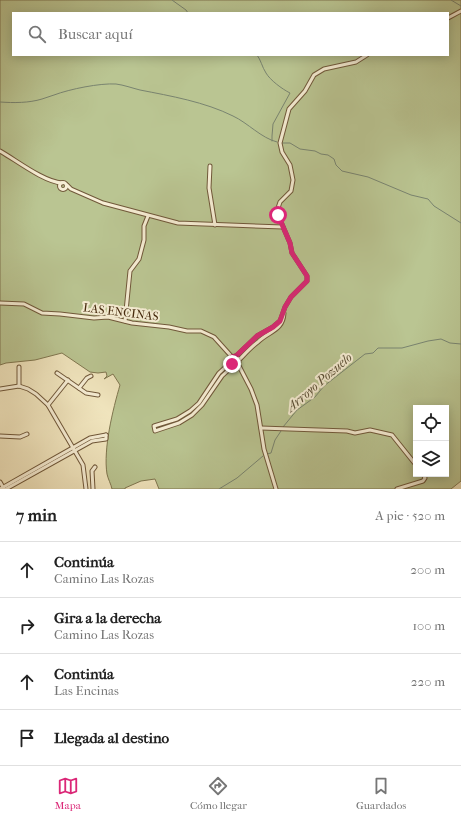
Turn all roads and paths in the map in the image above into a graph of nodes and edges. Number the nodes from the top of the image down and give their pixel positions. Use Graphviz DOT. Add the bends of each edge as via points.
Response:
graph roads {
  1 [pos="461,11"];
  2 [pos="449,17"];
  3 [pos="366,56"];
  4 [pos="0,151"];
  5 [pos="210,166"];
  6 [pos="56,182"];
  7 [pos="62,182"];
  8 [pos="67,185"];
  9 [pos="60,187"];
  10 [pos="65,189"];
  11 [pos="71,189"];
  12 [pos="148,216"];
  13 [pos="215,225"];
  14 [pos="283,227"];
  15 [pos="0,303"];
  16 [pos="125,321"];
  17 [pos="232,357"];
  18 [pos="238,358"];
  19 [pos="234,363"];
  20 [pos="19,367"];
  21 [pos="57,373"];
  22 [pos="91,376"];
  23 [pos="68,380"];
  24 [pos="19,386"];
  25 [pos="79,388"];
  26 [pos="0,389"];
  27 [pos="98,395"];
  28 [pos="48,405"];
  29 [pos="261,428"];
  30 [pos="27,434"];
  31 [pos="0,436"];
  32 [pos="74,448"];
  33 [pos="413,461"];
  34 [pos="95,467"];
  35 [pos="84,468"];
  36 [pos="92,472"];
  37 [pos="424,477"];
  38 [pos="0,482"];
  39 [pos="3,488"];
  40 [pos="86,489"];
  41 [pos="93,489"];
  42 [pos="276,489"];
  43 [pos="397,489"];
  1 -- 2 [label="street"];
  3 -- 14 [label="street" via="348,65 314,75 305,92 289,109 280,144 290,165 292,180 291,191 280,202 278,208"];
  4 -- 6 [label="street" via="41,176"];
  5 -- 13 [label="street" via="209,188"];
  6 -- 7 [label="street"];
  6 -- 9 [label="street"];
  7 -- 8 [label="street"];
  7 -- 9 [label="street"];
  8 -- 10 [label="street"];
  8 -- 11 [label="street"];
  9 -- 10 [label="street"];
  10 -- 11 [label="street"];
  11 -- 12 [label="street" via="103,203"];
  12 -- 13 [label="street" via="178,223"];
  12 -- 16 [label="street" via="139,259 130,271"];
  13 -- 14 [label="street"];
  14 -- 18 [label="street" via="292,253 307,276 307,281 291,297 280,321 257,336"];
  15 -- 16 [label="street, LAS ENCINAS" via="24,304 42,313 108,317"];
  16 -- 17 [label="street, LAS ENCINAS" via="200,331 214,337"];
  17 -- 18 [label="street"];
  17 -- 19 [label="street"];
  18 -- 19 [label="street"];
  19 -- 19 [label="street" via="219,373 199,403 190,411 177,419 154,426 155,430 179,423 192,415"];
  19 -- 29 [label="street" via="251,389"];
  20 -- 24 [label="street"];
  21 -- 23 [label="street"];
  22 -- 25 [label="street"];
  23 -- 25 [label="street"];
  23 -- 28 [label="street"];
  24 -- 26 [label="street"];
  24 -- 28 [label="street" via="36,394"];
  25 -- 27 [label="street" via="86,393"];
  28 -- 32 [label="street"];
  29 -- 33 [label="street" via="355,433 366,430 390,434"];
  29 -- 42 [label="street" via="264,449"];
  30 -- 31 [label="street" via="20,437"];
  32 -- 32 [label="street" via="106,439 106,435 90,438"];
  32 -- 35 [label="street"];
  32 -- 39 [label="street"];
  34 -- 36 [label="street"];
  35 -- 36 [label="street"];
  35 -- 40 [label="street"];
  36 -- 41 [label="street"];
  37 -- 43 [label="street" via="423,481"];
  38 -- 39 [label="street"];
}
